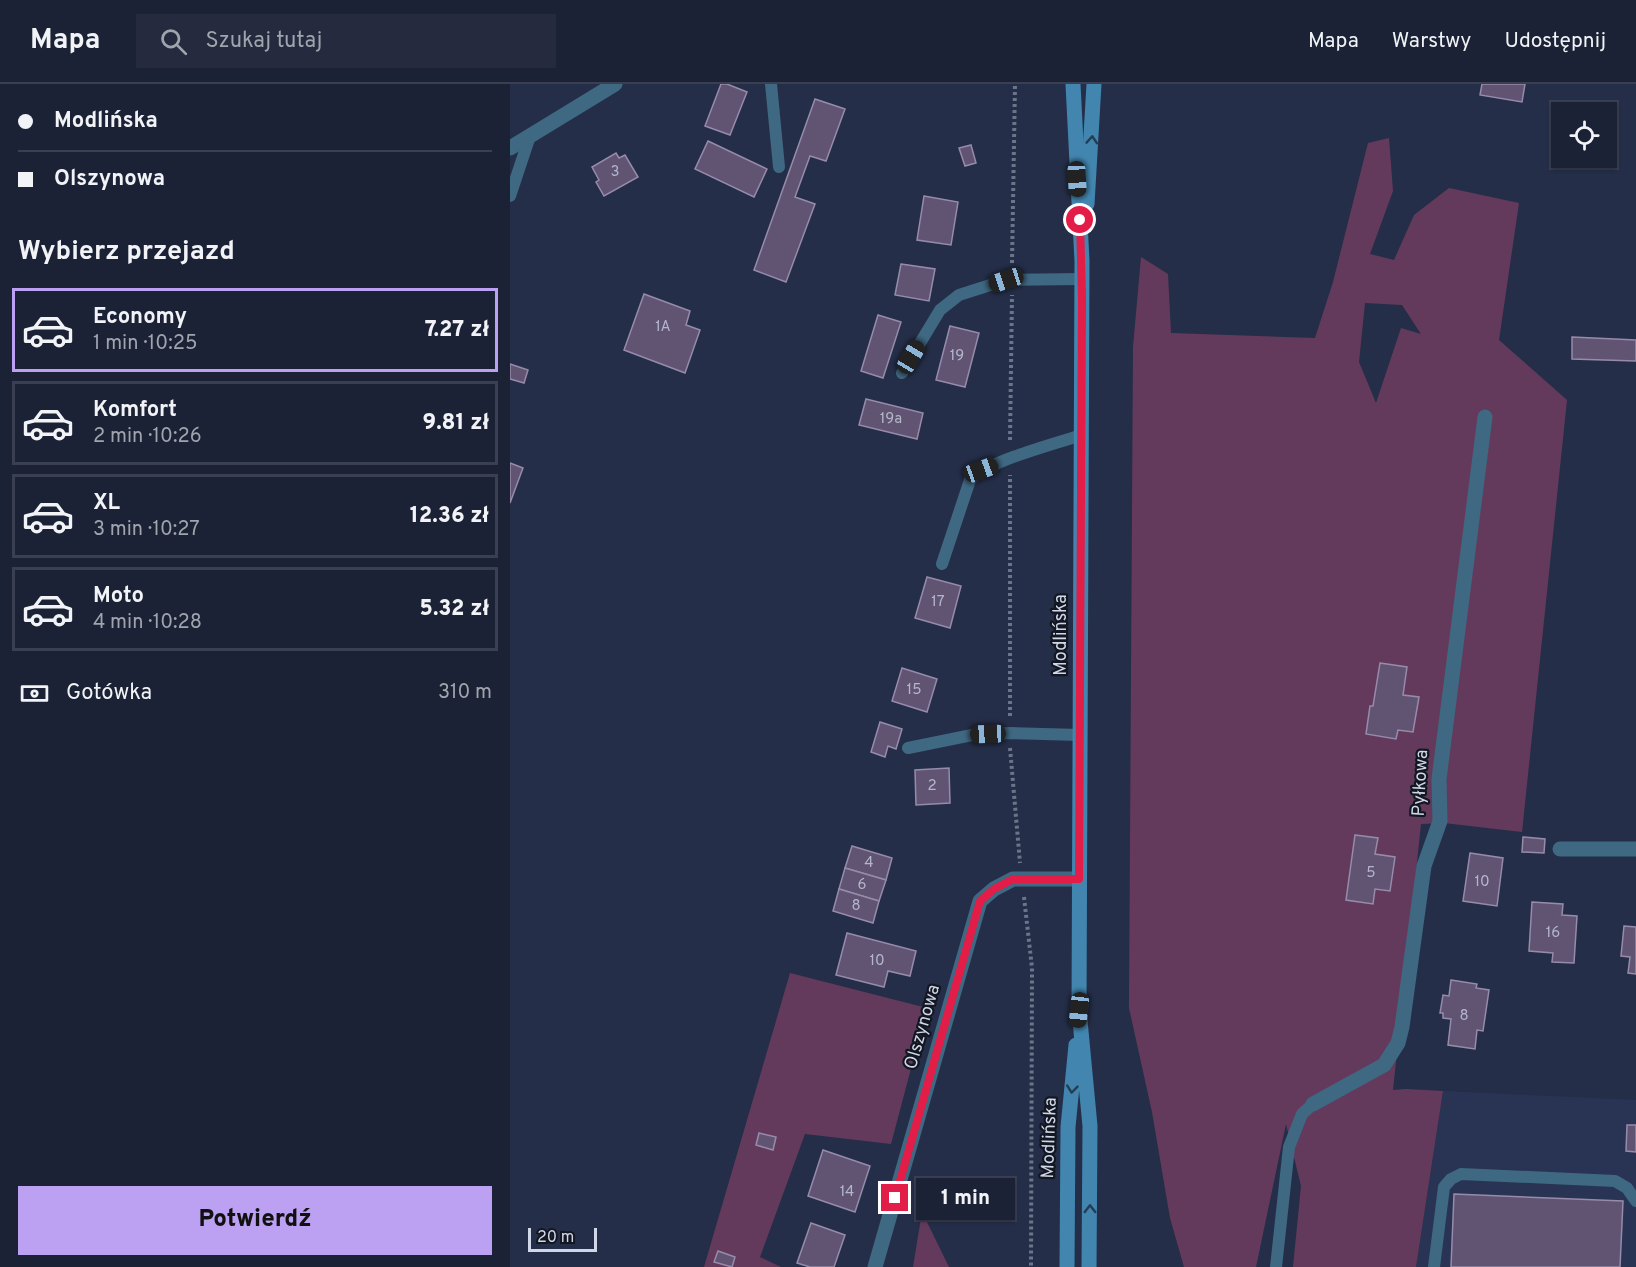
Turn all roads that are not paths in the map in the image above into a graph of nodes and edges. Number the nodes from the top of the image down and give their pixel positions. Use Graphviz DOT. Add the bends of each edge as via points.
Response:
graph roads {
  1 [pos="615,84"];
  2 [pos="771,84"];
  3 [pos="1073,84"];
  4 [pos="1094,84"];
  5 [pos="530,136"];
  6 [pos="510,148"];
  7 [pos="779,167"];
  8 [pos="510,196"];
  9 [pos="1082,261"];
  10 [pos="1082,279"];
  11 [pos="902,373"];
  12 [pos="1485,417"];
  13 [pos="1082,435"];
  14 [pos="942,564"];
  15 [pos="1080,735"];
  16 [pos="908,748"];
  17 [pos="1560,849"];
  18 [pos="1636,849"];
  19 [pos="1079,879"];
  20 [pos="1079,1010"];
  21 [pos="1313,1104"];
  22 [pos="1636,1201"];
  23 [pos="875,1267"];
  24 [pos="1067,1267"];
  25 [pos="1089,1267"];
  26 [pos="1276,1267"];
  27 [pos="1434,1267"];
  1 -- 5 [label="street"];
  2 -- 7 [label="lane"];
  3 -- 9 [label="main road, Modlińska"];
  9 -- 4 [label="main road, Modlińska, one-way"];
  5 -- 6 [label="street"];
  5 -- 8 [label="lane"];
  9 -- 10 [label="main road, Modlińska"];
  10 -- 11 [label="lane" via="1006,280 959,295 940,310"];
  10 -- 13 [label="main road, Modlińska"];
  12 -- 21 [label="street, Pyłkowa" via="1438,779 1440,821 1424,866 1398,1043 1383,1065"];
  13 -- 14 [label="lane" via="981,470 970,480"];
  13 -- 15 [label="main road, Modlińska"];
  15 -- 16 [label="lane" via="972,735"];
  15 -- 19 [label="main road, Modlińska"];
  17 -- 18 [label="street"];
  19 -- 20 [label="main road, Modlińska"];
  19 -- 23 [label="street, Olszynowa" via="1013,879 980,901"];
  20 -- 24 [label="main road, Modlińska, one-way" via="1068,1127"];
  25 -- 20 [label="main road, Modlińska, one-way" via="1090,1126"];
  21 -- 26 [label="lane" via="1302,1114 1289,1147"];
  22 -- 27 [label="lane" via="1615,1180 1461,1174 1444,1187"];
}
